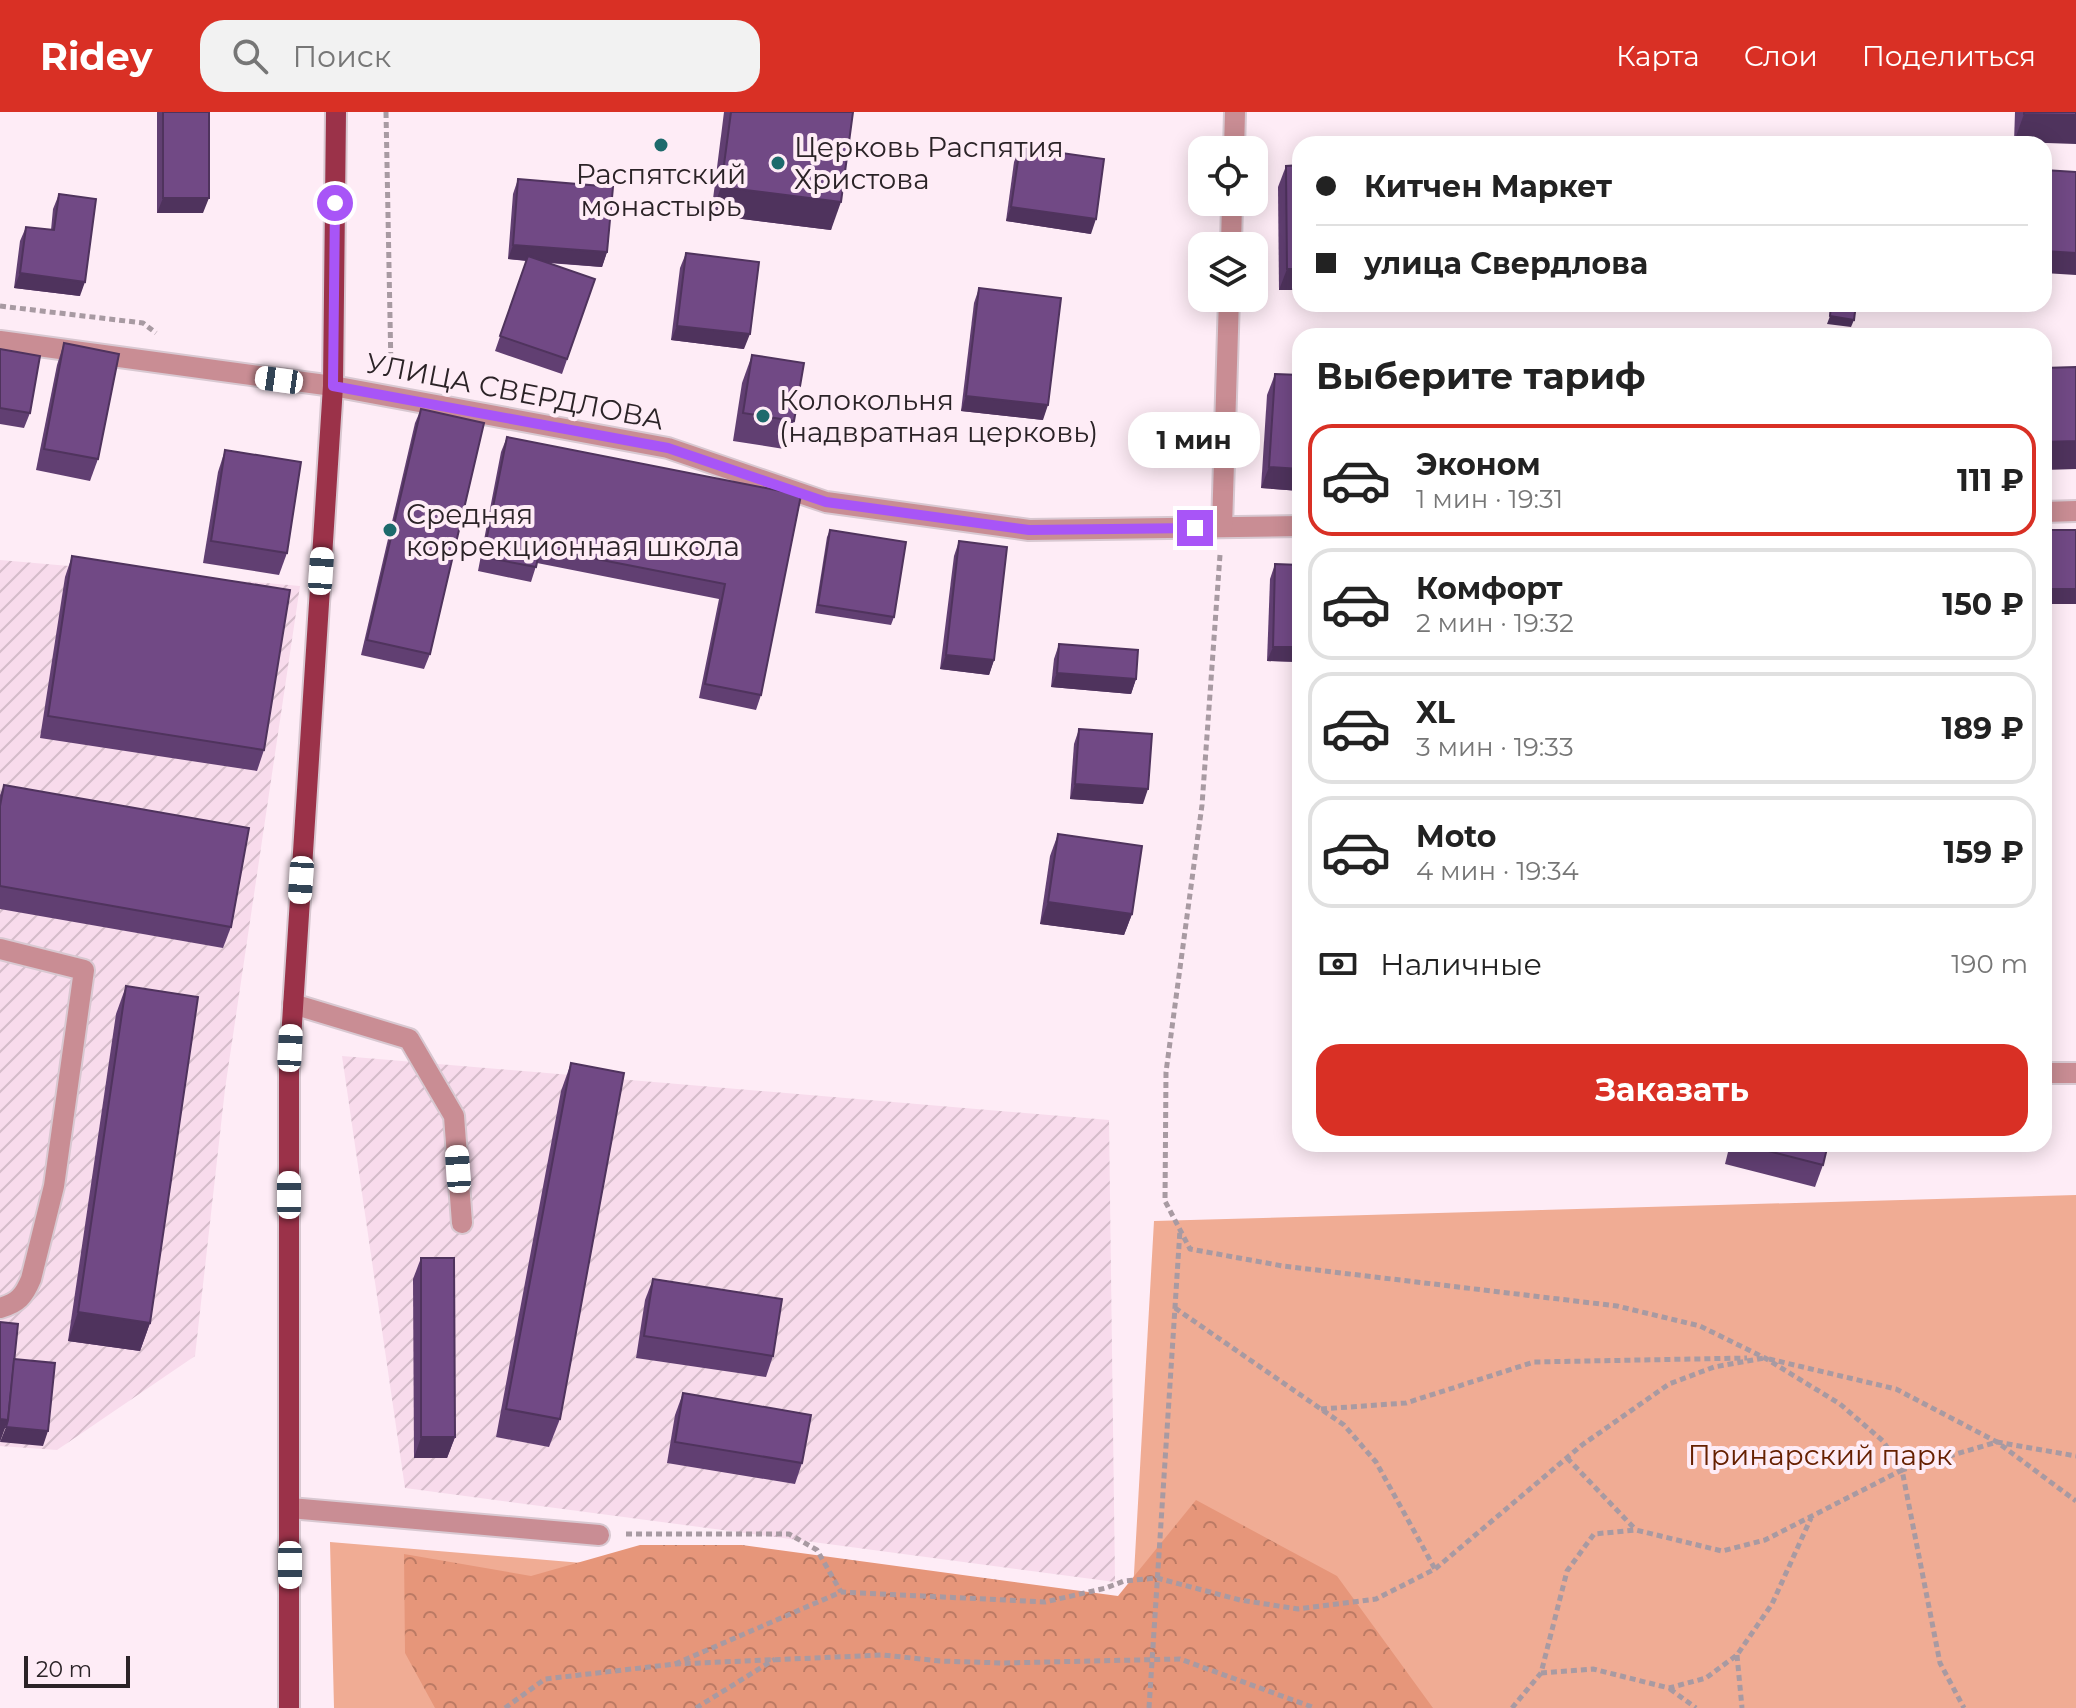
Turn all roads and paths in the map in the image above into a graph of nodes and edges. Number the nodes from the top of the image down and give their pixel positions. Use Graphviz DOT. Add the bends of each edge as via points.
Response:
graph roads {
  1 [pos="336,112"];
  2 [pos="386,112"];
  3 [pos="1235,112"];
  4 [pos="1234,136"];
  5 [pos="1229,312"];
  6 [pos="0,341"];
  7 [pos="333,386"];
  8 [pos="392,398"];
  9 [pos="2076,511"];
  10 [pos="2052,512"];
  11 [pos="1292,526"];
  12 [pos="1222,527"];
  13 [pos="0,949"];
  14 [pos="293,1004"];
  15 [pos="2052,1073"];
  16 [pos="2076,1073"];
  17 [pos="462,1223"];
  18 [pos="1180,1229"];
  19 [pos="1175,1307"];
  20 [pos="0,1308"];
  21 [pos="1765,1358"];
  22 [pos="1321,1409"];
  23 [pos="1997,1442"];
  24 [pos="2076,1456"];
  25 [pos="1567,1458"];
  26 [pos="1902,1470"];
  27 [pos="2076,1501"];
  28 [pos="290,1508"];
  29 [pos="1811,1517"];
  30 [pos="1636,1530"];
  31 [pos="599,1535"];
  32 [pos="1435,1569"];
  33 [pos="1157,1578"];
  34 [pos="841,1592"];
  35 [pos="1737,1655"];
  36 [pos="775,1658"];
  37 [pos="1151,1659"];
  38 [pos="675,1664"];
  39 [pos="1541,1673"];
  40 [pos="1669,1688"];
  41 [pos="289,1708"];
  42 [pos="505,1708"];
  43 [pos="696,1708"];
  44 [pos="1149,1708"];
  45 [pos="1315,1708"];
  46 [pos="1512,1708"];
  47 [pos="1696,1708"];
  48 [pos="1742,1708"];
  49 [pos="1964,1708"];
  1 -- 7 [label="main road"];
  2 -- 8 [label="path"];
  3 -- 4 [label="street"];
  5 -- 12 [label="street"];
  6 -- 7 [label="street, УЛИЦА СВЕРДЛОВА"];
  7 -- 8 [label="street, УЛИЦА СВЕРДЛОВА"];
  7 -- 14 [label="main road"];
  8 -- 12 [label="street, УЛИЦА СВЕРДЛОВА" via="668,448 826,502 1029,530"];
  9 -- 10 [label="street"];
  11 -- 12 [label="street, УЛИЦА СВЕРДЛОВА"];
  12 -- 18 [label="path" via="1202,805 1166,1072 1165,1201"];
  13 -- 20 [label="street" via="84,970 54,1186 31,1279 15,1304"];
  14 -- 17 [label="street" via="409,1039 454,1116"];
  14 -- 28 [label="main road"];
  15 -- 16 [label="street"];
  18 -- 19 [label="path"];
  18 -- 21 [label="path" via="1190,1249 1283,1266 1617,1306 1700,1326"];
  19 -- 22 [label="path"];
  19 -- 33 [label="path"];
  21 -- 22 [label="path" via="1534,1362 1406,1403"];
  21 -- 23 [label="path" via="1896,1389"];
  21 -- 25 [label="path" via="1714,1367 1669,1384"];
  21 -- 26 [label="path" via="1840,1404 1883,1441"];
  22 -- 32 [label="path" via="1344,1425 1376,1462"];
  23 -- 24 [label="path"];
  23 -- 26 [label="path"];
  23 -- 27 [label="path"];
  25 -- 30 [label="path"];
  25 -- 32 [label="path"];
  26 -- 29 [label="path"];
  26 -- 49 [label="path" via="1940,1663"];
  28 -- 31 [label="street"];
  28 -- 41 [label="main road"];
  29 -- 30 [label="path" via="1765,1540 1722,1551"];
  29 -- 35 [label="path" via="1772,1604"];
  30 -- 39 [label="path" via="1594,1534 1567,1571"];
  31 -- 34 [label="path" via="789,1534 817,1550"];
  32 -- 33 [label="path" via="1376,1599 1298,1609"];
  33 -- 34 [label="path" via="1045,1602"];
  33 -- 37 [label="path"];
  34 -- 38 [label="path"];
  35 -- 40 [label="path" via="1706,1678"];
  35 -- 48 [label="path"];
  36 -- 37 [label="path" via="883,1655 1003,1663"];
  36 -- 38 [label="path"];
  36 -- 43 [label="path"];
  37 -- 44 [label="path"];
  37 -- 45 [label="path" via="1180,1659"];
  38 -- 42 [label="path" via="545,1679"];
  39 -- 40 [label="path" via="1593,1669"];
  39 -- 46 [label="path"];
  40 -- 47 [label="path"];
}
